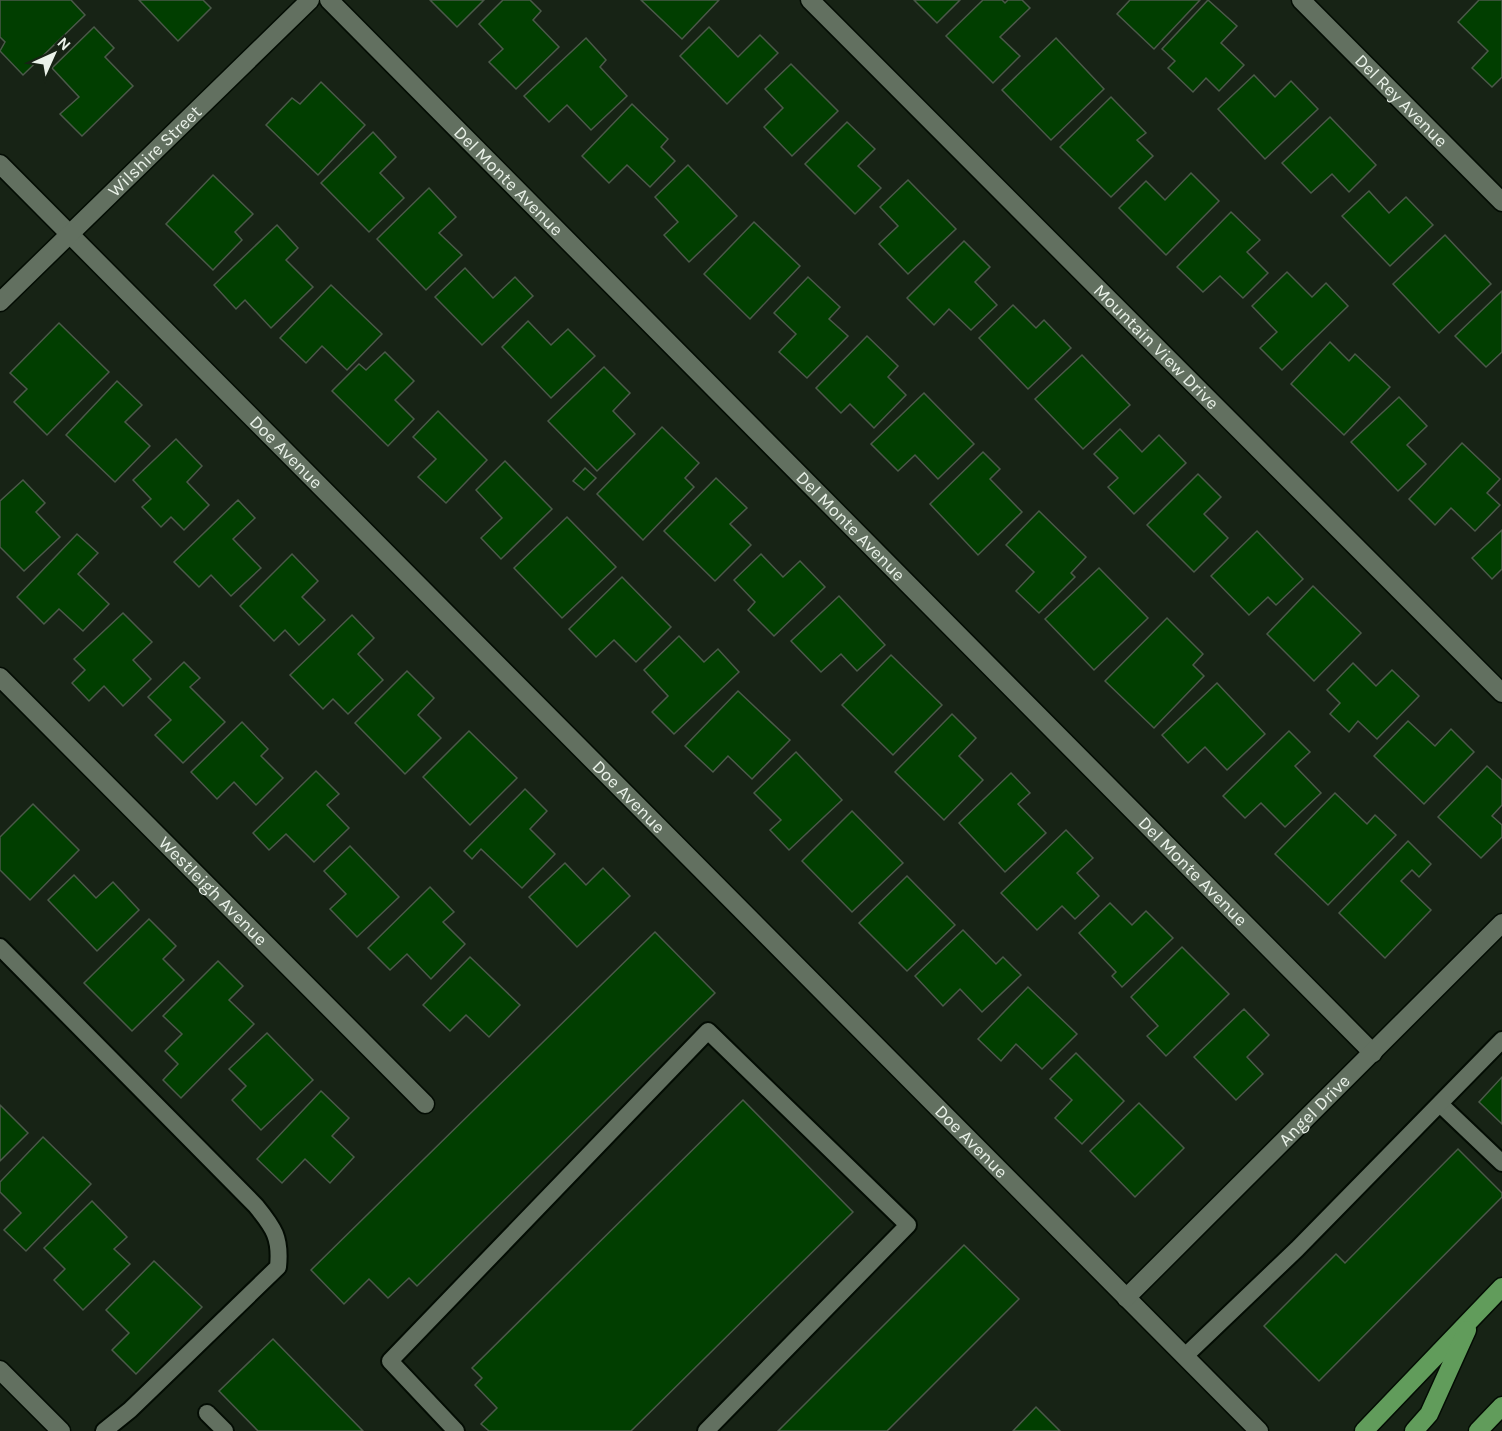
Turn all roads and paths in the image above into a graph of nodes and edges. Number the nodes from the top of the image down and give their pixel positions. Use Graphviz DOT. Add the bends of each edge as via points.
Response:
graph roads {
  1 [pos="310,0"];
  2 [pos="329,0"];
  3 [pos="810,0"];
  4 [pos="1301,0"];
  5 [pos="0,164"];
  6 [pos="1502,202"];
  7 [pos="69,234"];
  8 [pos="0,302"];
  9 [pos="0,677"];
  10 [pos="1502,693"];
  11 [pos="1502,923"];
  12 [pos="0,948"];
  13 [pos="1502,1040"];
  14 [pos="1373,1053"];
  15 [pos="426,1104"];
  16 [pos="1441,1105"];
  17 [pos="1502,1163"];
  18 [pos="1502,1287"];
  19 [pos="1126,1298"];
  20 [pos="1473,1317"];
  21 [pos="1185,1356"];
  22 [pos="0,1370"];
  23 [pos="1502,1406"];
  24 [pos="207,1413"];
  25 [pos="61,1431"];
  26 [pos="104,1431"];
  27 [pos="225,1431"];
  28 [pos="456,1431"];
  29 [pos="706,1431"];
  30 [pos="1259,1431"];
  31 [pos="1364,1431"];
  32 [pos="1414,1431"];
  33 [pos="1478,1431"];
  1 -- 7 [label="street, Wilshire Street"];
  2 -- 14 [label="street, Del Monte Avenue"];
  3 -- 10 [label="street, Mountain View Drive"];
  4 -- 6 [label="street, Del Rey Avenue"];
  5 -- 7 [label="street, Doe Avenue"];
  7 -- 8 [label="street, Wilshire Street"];
  7 -- 19 [label="street, Doe Avenue"];
  9 -- 15 [label="street, Westleigh Avenue"];
  11 -- 14 [label="street, Angel Drive"];
  12 -- 26 [label="lane" via="256,1206 272,1225 280,1246 278,1267"];
  13 -- 16 [label="lane"];
  14 -- 19 [label="street, Angel Drive"];
  16 -- 17 [label="lane"];
  16 -- 21 [label="lane"];
  18 -- 20 [label="main road"];
  19 -- 21 [label="street, Doe Avenue"];
  20 -- 31 [label="main road"];
  20 -- 32 [label="main road" via="1429,1414"];
  21 -- 30 [label="street, Doe Avenue"];
  22 -- 25 [label="street"];
  23 -- 33 [label="main road"];
  24 -- 27 [label="lane"];
  28 -- 29 [label="lane" via="390,1361 708,1031 908,1225"];
}
